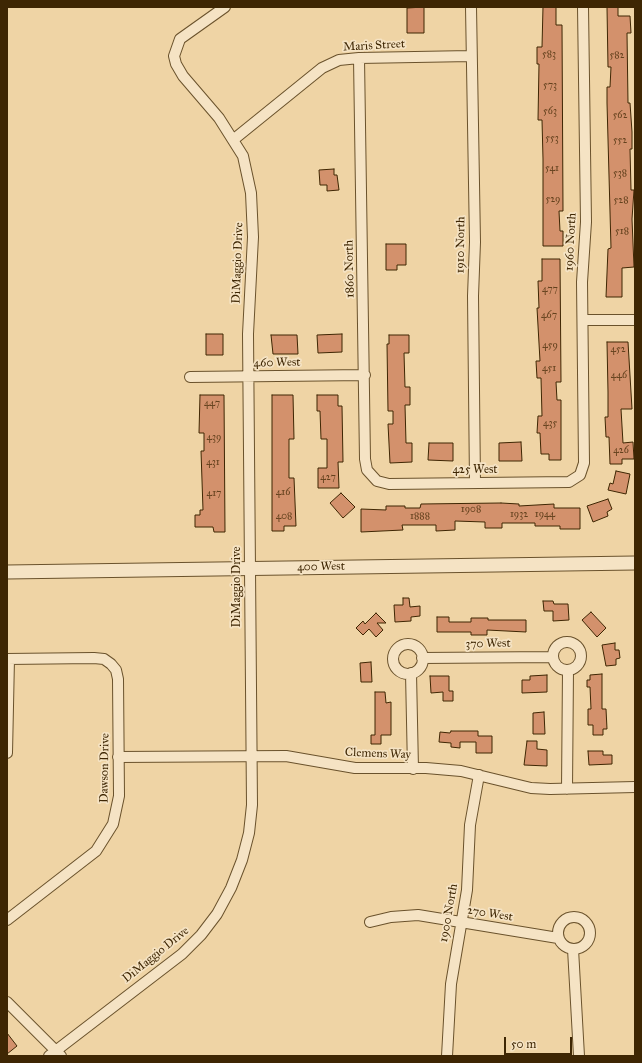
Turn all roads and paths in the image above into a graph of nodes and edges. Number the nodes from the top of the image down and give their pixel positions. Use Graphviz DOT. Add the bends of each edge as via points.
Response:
graph roads {
  1 [pos="225,7"];
  2 [pos="471,7"];
  3 [pos="583,7"];
  4 [pos="471,56"];
  5 [pos="359,58"];
  6 [pos="233,140"];
  7 [pos="583,320"];
  8 [pos="635,320"];
  9 [pos="365,375"];
  10 [pos="249,376"];
  11 [pos="190,377"];
  12 [pos="578,477"];
  13 [pos="373,478"];
  14 [pos="475,483"];
  15 [pos="635,563"];
  16 [pos="249,568"];
  17 [pos="7,572"];
  18 [pos="553,657"];
  19 [pos="422,658"];
  20 [pos="8,659"];
  21 [pos="568,670"];
  22 [pos="411,673"];
  23 [pos="7,753"];
  24 [pos="251,756"];
  25 [pos="118,757"];
  26 [pos="413,768"];
  27 [pos="479,775"];
  28 [pos="635,787"];
  29 [pos="567,789"];
  30 [pos="7,920"];
  31 [pos="370,922"];
  32 [pos="461,923"];
  33 [pos="558,938"];
  34 [pos="573,949"];
  35 [pos="7,1002"];
  36 [pos="56,1054"];
  37 [pos="447,1056"];
  38 [pos="579,1056"];
  1 -- 6 [label="street, DiMaggio Drive" via="180,39 174,56 183,76 220,118"];
  2 -- 4 [label="street, 1910 North"];
  3 -- 7 [label="street, 1960 North" via="586,222 582,282"];
  4 -- 5 [label="street, Maris Street"];
  4 -- 14 [label="street, 1910 North" via="475,242"];
  5 -- 6 [label="street, Maris Street" via="339,60 322,68"];
  5 -- 9 [label="street, 1860 North"];
  6 -- 10 [label="street, DiMaggio Drive" via="243,156 251,193 253,237 248,334"];
  7 -- 8 [label="street"];
  7 -- 12 [label="street, 1960 North" via="584,457 583,469"];
  9 -- 10 [label="street, 460 West"];
  9 -- 13 [label="street, 1860 North" via="365,459 367,470"];
  10 -- 11 [label="street, 460 West"];
  10 -- 16 [label="street, DiMaggio Drive"];
  12 -- 14 [label="street, 425 West" via="560,483"];
  13 -- 14 [label="street, 425 West" via="389,484"];
  15 -- 16 [label="street, 400 West"];
  16 -- 17 [label="street, 400 West"];
  16 -- 24 [label="street, DiMaggio Drive"];
  18 -- 19 [label="street, 370 West"];
  18 -- 21 [label="street" via="558,667"];
  18 -- 21 [label="street" via="555,650 563,643 577,647 579,661 575,667"];
  19 -- 22 [label="street" via="418,669"];
  19 -- 22 [label="street" via="414,645 406,644 396,650 393,658 397,669 403,673"];
  20 -- 23 [label="street"];
  20 -- 25 [label="street, Dawson Drive" via="94,658 104,659 111,664 118,679"];
  21 -- 29 [label="street"];
  22 -- 26 [label="street"];
  24 -- 25 [label="street, Clemens Way"];
  24 -- 26 [label="street, Clemens Way" via="286,756 355,768"];
  24 -- 36 [label="street, DiMaggio Drive" via="252,805 247,839 237,874 217,914 182,954"];
  25 -- 30 [label="street, Dawson Drive" via="118,806 113,824 103,843 89,859"];
  26 -- 27 [label="street, Clemens Way" via="455,770"];
  27 -- 29 [label="street, Clemens Way" via="531,788"];
  27 -- 32 [label="street, 1900 North" via="470,825 468,883"];
  28 -- 29 [label="street, Clemens Way"];
  31 -- 32 [label="street, 270 West" via="412,915"];
  32 -- 33 [label="street, 270 West"];
  32 -- 37 [label="street, 1900 North" via="448,1005"];
  33 -- 34 [label="street" via="564,946"];
  33 -- 34 [label="street" via="558,928 564,920 574,916 583,920 589,928 589,938 583,946"];
  34 -- 38 [label="street"];
  35 -- 36 [label="street"];
}
